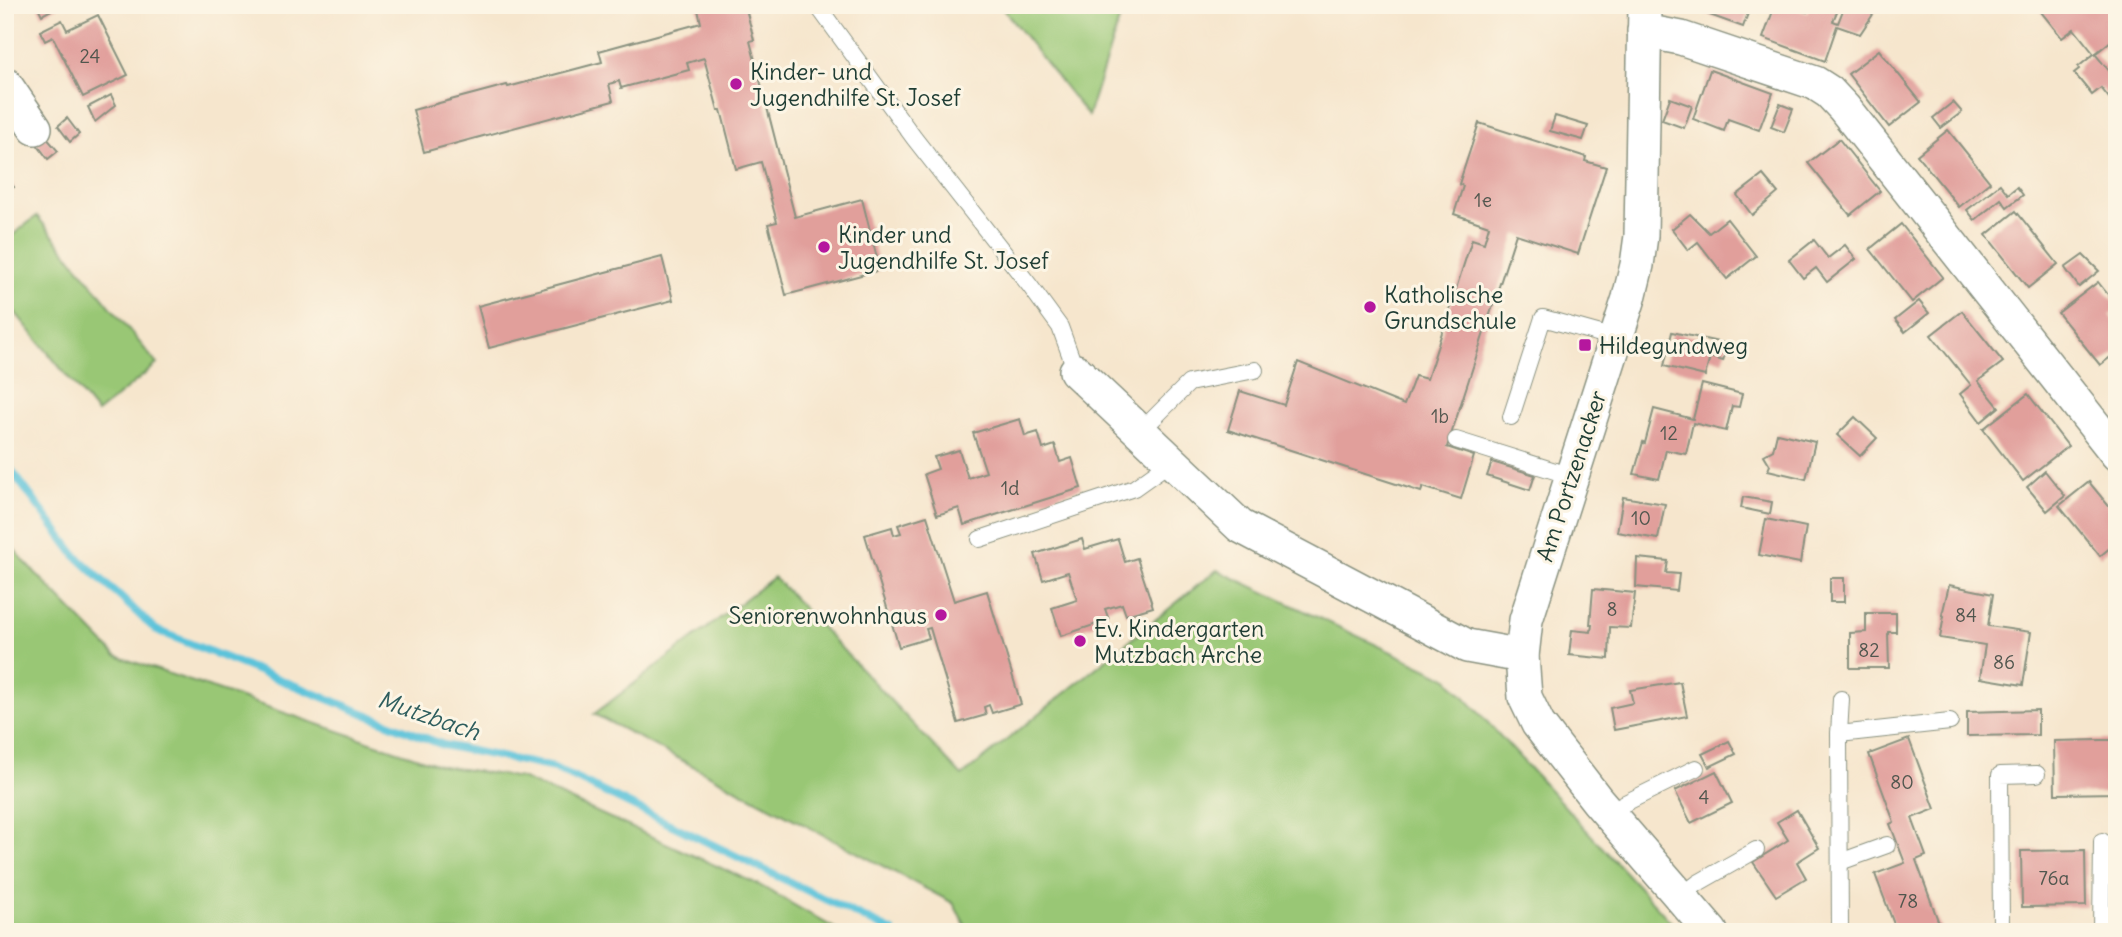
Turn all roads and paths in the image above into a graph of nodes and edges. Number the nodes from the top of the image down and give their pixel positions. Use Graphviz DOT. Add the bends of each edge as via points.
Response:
graph roads {
  1 [pos="817,5"];
  2 [pos="1645,18"];
  3 [pos="5,84"];
  4 [pos="35,128"];
  5 [pos="1615,338"];
  6 [pos="1255,370"];
  7 [pos="1076,371"];
  8 [pos="1511,417"];
  9 [pos="1141,431"];
  10 [pos="1456,440"];
  11 [pos="2117,453"];
  12 [pos="1172,461"];
  13 [pos="1571,476"];
  14 [pos="980,540"];
  15 [pos="1522,656"];
  16 [pos="1841,699"];
  17 [pos="1950,722"];
  18 [pos="1839,734"];
  19 [pos="1696,768"];
  20 [pos="2037,774"];
  21 [pos="1607,812"];
  22 [pos="2102,841"];
  23 [pos="1887,845"];
  24 [pos="1756,850"];
  25 [pos="1840,862"];
  26 [pos="1680,897"];
  27 [pos="1711,932"];
  28 [pos="1840,932"];
  29 [pos="2001,932"];
  30 [pos="2101,932"];
  1 -- 7 [label="lane" via="1060,327"];
  2 -- 5 [label="street, Am Portzenacker" via="1642,236"];
  2 -- 11 [label="street" via="1681,37 1815,83 1829,92"];
  3 -- 4 [label="street"];
  5 -- 8 [label="lane" via="1543,318"];
  5 -- 13 [label="street, Am Portzenacker"];
  6 -- 9 [label="lane" via="1189,383"];
  7 -- 9 [label="street"];
  9 -- 12 [label="street"];
  10 -- 13 [label="lane"];
  12 -- 14 [label="lane" via="1134,488"];
  12 -- 15 [label="street" via="1240,526 1467,646"];
  13 -- 15 [label="street, Am Portzenacker" via="1526,620"];
  15 -- 21 [label="street, Am Portzenacker" via="1525,697 1538,724"];
  16 -- 18 [label="lane"];
  17 -- 18 [label="lane"];
  18 -- 25 [label="lane"];
  19 -- 21 [label="lane"];
  20 -- 29 [label="lane" via="2000,775"];
  21 -- 26 [label="street, Am Portzenacker"];
  22 -- 30 [label="lane"];
  23 -- 25 [label="lane"];
  24 -- 26 [label="lane"];
  25 -- 28 [label="lane"];
  26 -- 27 [label="street, Am Portzenacker"];
}
